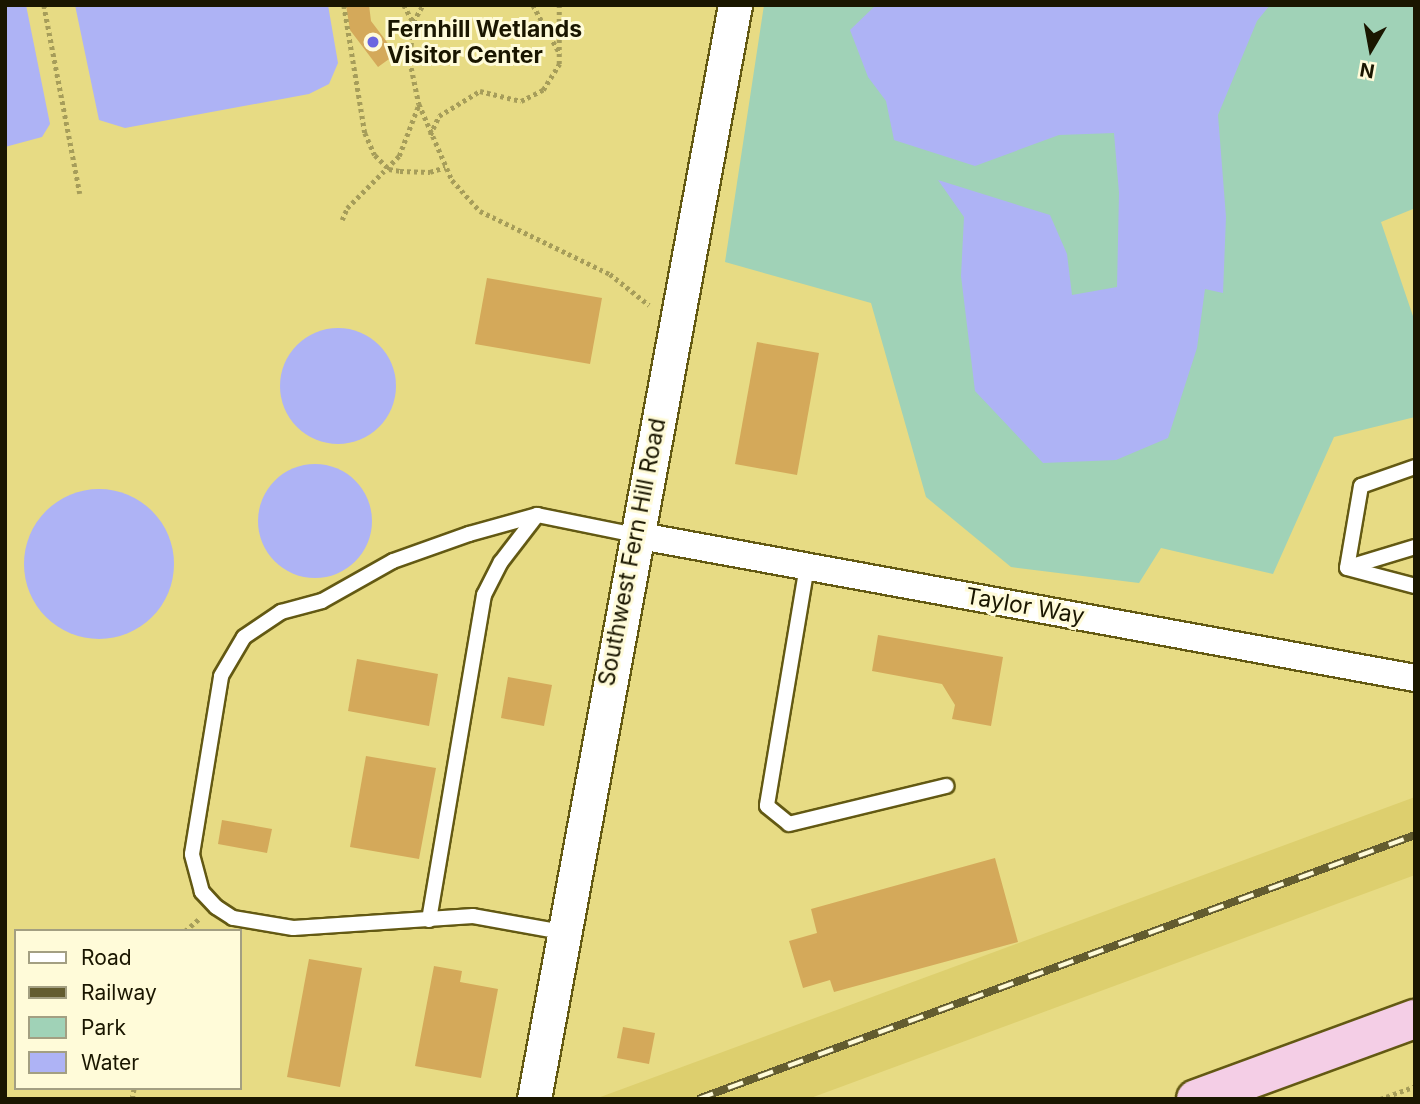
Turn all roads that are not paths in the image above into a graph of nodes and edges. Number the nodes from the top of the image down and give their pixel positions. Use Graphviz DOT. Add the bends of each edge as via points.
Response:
graph roads {
  1 [pos="735,5"];
  2 [pos="1415,467"];
  3 [pos="537,515"];
  4 [pos="635,535"];
  5 [pos="1415,547"];
  6 [pos="807,566"];
  7 [pos="1347,568"];
  8 [pos="1415,586"];
  9 [pos="1415,678"];
  10 [pos="946,786"];
  11 [pos="429,920"];
  12 [pos="562,932"];
  13 [pos="1415,1019"];
  14 [pos="534,1099"];
  15 [pos="1196,1099"];
  1 -- 4 [label="street, Southwest Fern Hill Road"];
  2 -- 7 [label="lane" via="1361,486"];
  3 -- 4 [label="lane"];
  3 -- 11 [label="lane" via="501,562 484,595"];
  3 -- 11 [label="lane" via="393,561 322,601 281,612 244,637 221,676 191,854 202,892 233,918 293,928"];
  4 -- 6 [label="street, Taylor Way"];
  4 -- 12 [label="street, Southwest Fern Hill Road"];
  5 -- 7 [label="lane"];
  6 -- 9 [label="street, Taylor Way"];
  6 -- 10 [label="lane" via="767,806 789,824"];
  7 -- 8 [label="lane"];
  11 -- 12 [label="lane" via="473,916"];
  12 -- 14 [label="street, Southwest Fern Hill Road"];
  13 -- 15 [label="highway"];
}
